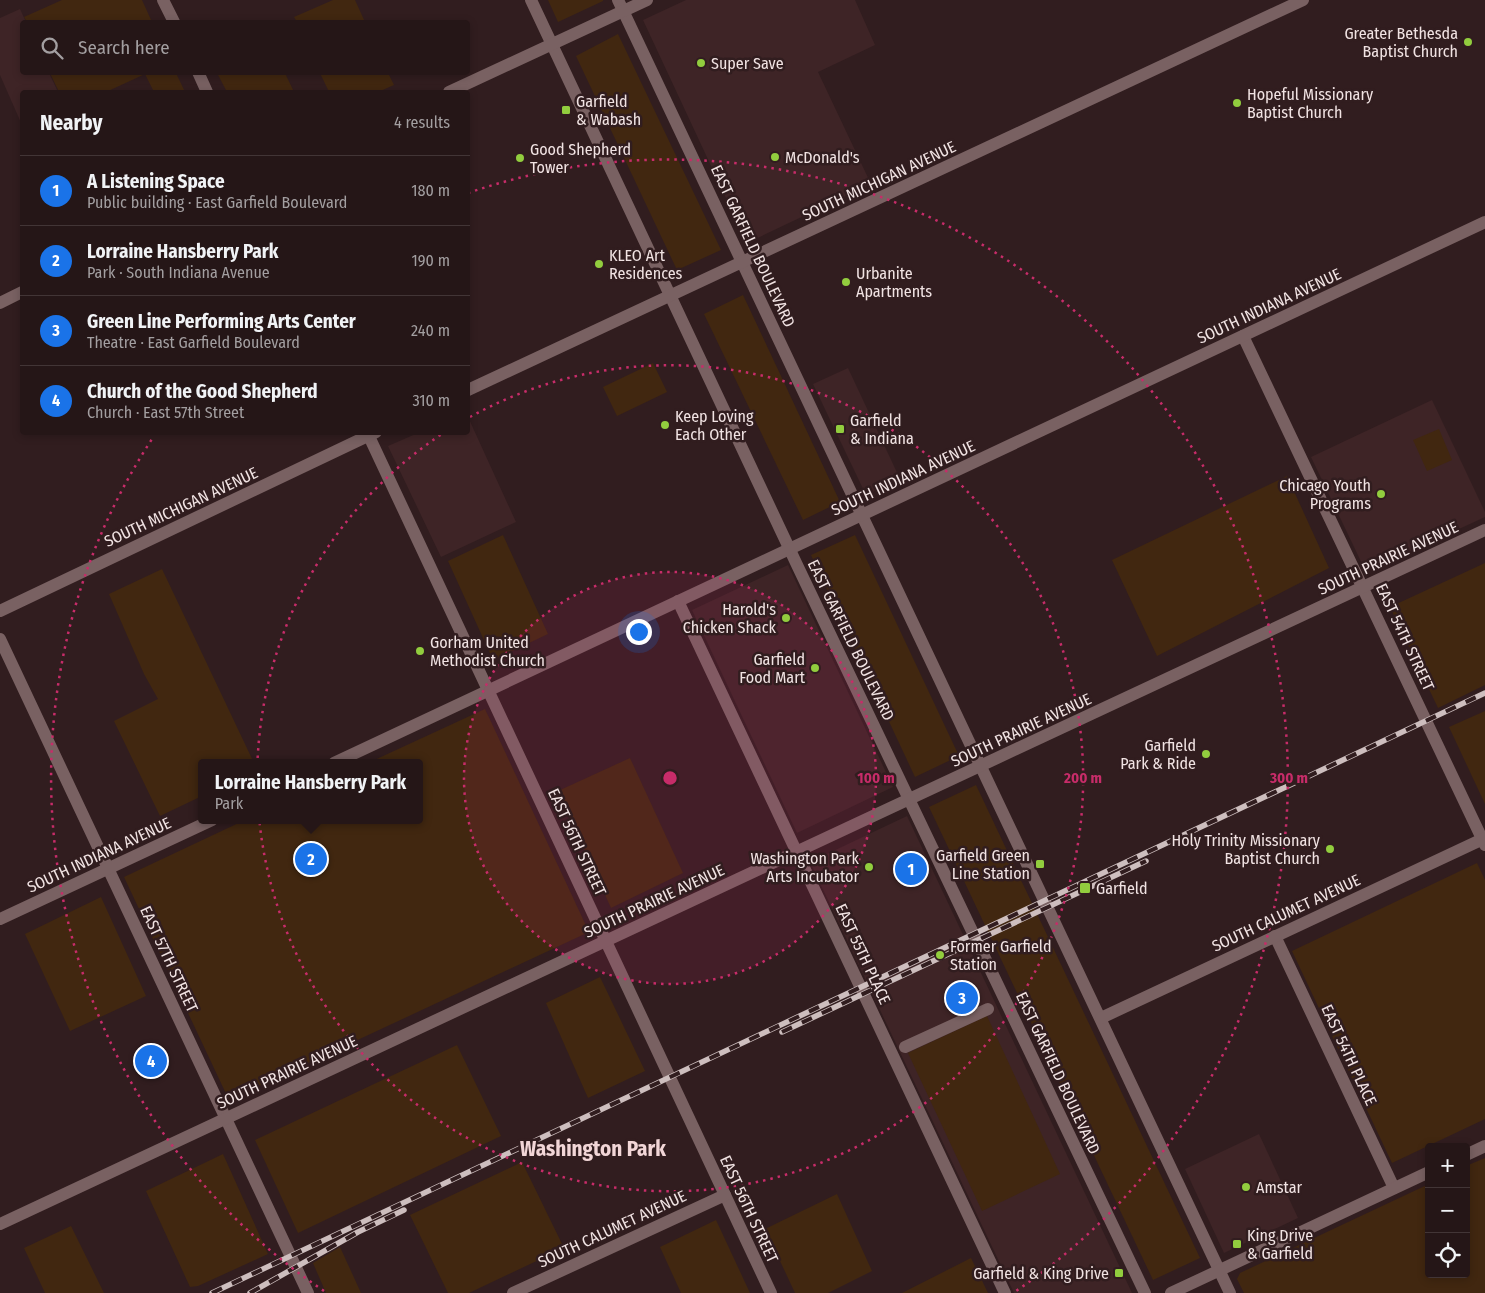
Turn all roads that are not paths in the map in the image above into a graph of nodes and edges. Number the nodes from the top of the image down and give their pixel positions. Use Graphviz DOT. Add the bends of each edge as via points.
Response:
graph roads {
  1 [pos="163,0"];
  2 [pos="531,0"];
  3 [pos="647,0"];
  4 [pos="1303,0"];
  5 [pos="620,6"];
  6 [pos="173,20"];
  7 [pos="552,45"];
  8 [pos="199,75"];
  9 [pos="206,90"];
  10 [pos="453,90"];
  11 [pos="1485,222"];
  12 [pos="743,263"];
  13 [pos="20,293"];
  14 [pos="671,296"];
  15 [pos="0,303"];
  16 [pos="1243,336"];
  17 [pos="470,389"];
  18 [pos="368,435"];
  19 [pos="370,435"];
  20 [pos="863,514"];
  21 [pos="1485,530"];
  22 [pos="790,549"];
  23 [pos="1363,588"];
  24 [pos="678,602"];
  25 [pos="0,611"];
  26 [pos="0,638"];
  27 [pos="488,691"];
  28 [pos="343,759"];
  29 [pos="982,766"];
  30 [pos="910,799"];
  31 [pos="203,824"];
  32 [pos="1484,840"];
  33 [pos="797,852"];
  34 [pos="108,868"];
  35 [pos="0,919"];
  36 [pos="1275,936"];
  37 [pos="606,941"];
  38 [pos="988,1009"];
  39 [pos="1101,1018"];
  40 [pos="906,1047"];
  41 [pos="226,1119"];
  42 [pos="1485,1146"];
  43 [pos="1470,1153"];
  44 [pos="1425,1174"];
  45 [pos="1394,1188"];
  46 [pos="725,1195"];
  47 [pos="0,1224"];
  48 [pos="1220,1270"];
  49 [pos="308,1293"];
  50 [pos="513,1293"];
  51 [pos="771,1293"];
  52 [pos="1005,1293"];
  53 [pos="1145,1293"];
  54 [pos="1171,1293"];
  55 [pos="1230,1293"];
  1 -- 6 [label="street"];
  2 -- 7 [label="street, EAST GARFIELD BOULEVARD"];
  3 -- 5 [label="street"];
  4 -- 12 [label="street, SOUTH MICHIGAN AVENUE"];
  5 -- 7 [label="street"];
  5 -- 12 [label="street, EAST GARFIELD BOULEVARD"];
  7 -- 10 [label="street"];
  7 -- 14 [label="street, EAST GARFIELD BOULEVARD"];
  8 -- 9 [label="street"];
  11 -- 16 [label="street, SOUTH INDIANA AVENUE"];
  12 -- 14 [label="street, SOUTH MICHIGAN AVENUE"];
  12 -- 20 [label="street, EAST GARFIELD BOULEVARD"];
  13 -- 15 [label="street"];
  14 -- 17 [label="street, SOUTH MICHIGAN AVENUE"];
  14 -- 22 [label="street, EAST GARFIELD BOULEVARD"];
  16 -- 20 [label="street, SOUTH INDIANA AVENUE"];
  16 -- 23 [label="street, EAST 54TH STREET"];
  18 -- 25 [label="street, SOUTH MICHIGAN AVENUE"];
  19 -- 27 [label="street, EAST 56TH STREET"];
  20 -- 22 [label="street, SOUTH INDIANA AVENUE"];
  20 -- 29 [label="street, EAST GARFIELD BOULEVARD"];
  21 -- 23 [label="street, SOUTH PRAIRIE AVENUE"];
  22 -- 24 [label="street, SOUTH INDIANA AVENUE"];
  22 -- 30 [label="street, EAST GARFIELD BOULEVARD"];
  23 -- 29 [label="street, SOUTH PRAIRIE AVENUE"];
  23 -- 32 [label="street, EAST 54TH STREET"];
  24 -- 27 [label="street, SOUTH INDIANA AVENUE"];
  24 -- 33 [label="street, EAST 55TH PLACE"];
  26 -- 34 [label="street, EAST 57TH STREET"];
  27 -- 28 [label="street, SOUTH INDIANA AVENUE"];
  27 -- 37 [label="street, EAST 56TH STREET"];
  29 -- 30 [label="street, SOUTH PRAIRIE AVENUE"];
  29 -- 39 [label="street, EAST GARFIELD BOULEVARD"];
  30 -- 33 [label="street, SOUTH PRAIRIE AVENUE"];
  30 -- 53 [label="street, EAST GARFIELD BOULEVARD"];
  31 -- 34 [label="street, SOUTH INDIANA AVENUE"];
  32 -- 36 [label="street, SOUTH CALUMET AVENUE"];
  33 -- 37 [label="street, SOUTH PRAIRIE AVENUE"];
  33 -- 52 [label="street, EAST 55TH PLACE"];
  34 -- 35 [label="street, SOUTH INDIANA AVENUE"];
  34 -- 41 [label="street, EAST 57TH STREET"];
  36 -- 39 [label="street, SOUTH CALUMET AVENUE"];
  36 -- 45 [label="street, EAST 54TH PLACE"];
  37 -- 41 [label="street, SOUTH PRAIRIE AVENUE"];
  37 -- 46 [label="street, EAST 56TH STREET"];
  38 -- 40 [label="street"];
  39 -- 48 [label="street, EAST GARFIELD BOULEVARD"];
  41 -- 47 [label="street, SOUTH PRAIRIE AVENUE"];
  41 -- 49 [label="street, EAST 57TH STREET"];
  42 -- 43 [label="street"];
  44 -- 45 [label="street"];
  45 -- 48 [label="street"];
  46 -- 50 [label="street, SOUTH CALUMET AVENUE"];
  46 -- 51 [label="street, EAST 56TH STREET"];
  48 -- 54 [label="street"];
  48 -- 55 [label="street, EAST GARFIELD BOULEVARD"];
}
